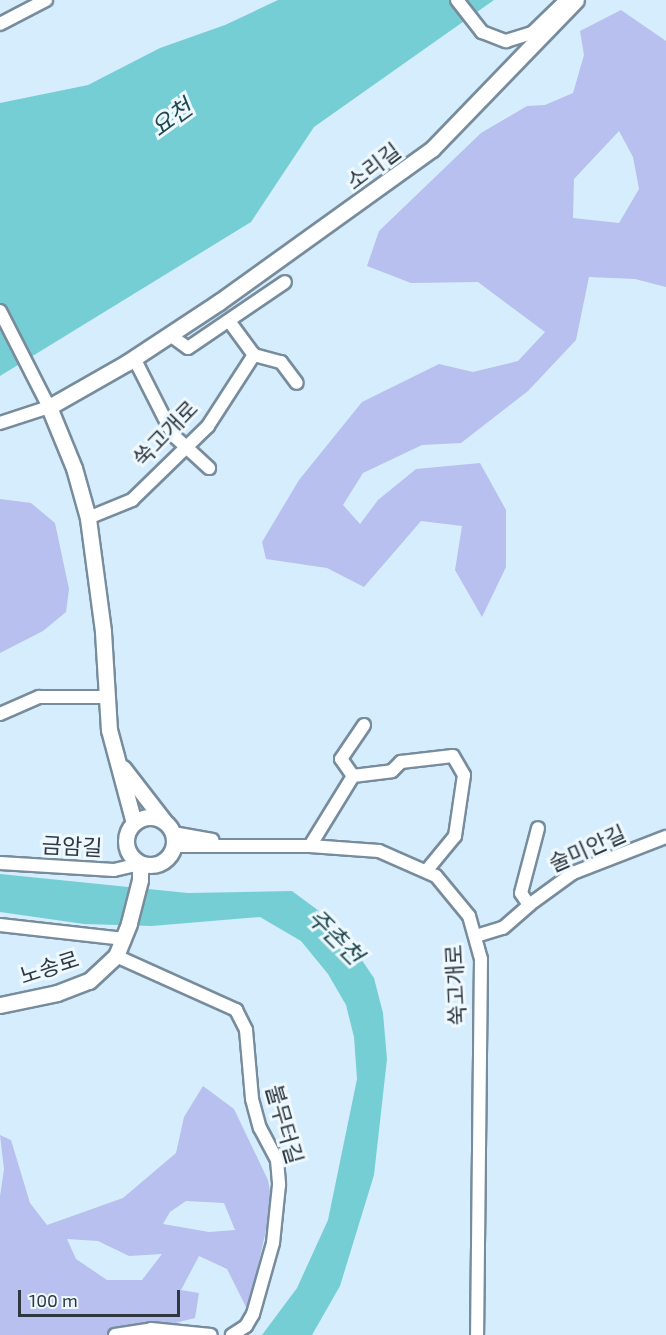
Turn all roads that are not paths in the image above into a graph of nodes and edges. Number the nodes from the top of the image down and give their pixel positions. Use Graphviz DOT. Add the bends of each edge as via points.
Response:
graph roads {
  1 [pos="46,0"];
  2 [pos="457,0"];
  3 [pos="566,0"];
  4 [pos="576,0"];
  5 [pos="0,24"];
  6 [pos="285,282"];
  7 [pos="0,311"];
  8 [pos="229,321"];
  9 [pos="170,335"];
  10 [pos="254,355"];
  11 [pos="134,358"];
  12 [pos="297,383"];
  13 [pos="49,407"];
  14 [pos="0,423"];
  15 [pos="185,446"];
  16 [pos="209,468"];
  17 [pos="88,518"];
  18 [pos="106,697"];
  19 [pos="0,714"];
  20 [pos="364,725"];
  21 [pos="117,761"];
  22 [pos="353,776"];
  23 [pos="134,823"];
  24 [pos="538,828"];
  25 [pos="170,833"];
  26 [pos="666,837"];
  27 [pos="310,846"];
  28 [pos="0,863"];
  29 [pos="140,864"];
  30 [pos="427,870"];
  31 [pos="529,905"];
  32 [pos="0,925"];
  33 [pos="125,936"];
  34 [pos="476,936"];
  35 [pos="116,956"];
  36 [pos="0,1005"];
  37 [pos="115,1335"];
  38 [pos="211,1335"];
  39 [pos="232,1335"];
  40 [pos="477,1335"];
  1 -- 5 [label="street"];
  2 -- 3 [label="street" via="482,32 506,41 532,33"];
  4 -- 9 [label="main road, 소리길" via="432,150"];
  6 -- 8 [label="street"];
  7 -- 13 [label="street"];
  8 -- 9 [label="street" via="188,348"];
  8 -- 10 [label="street"];
  9 -- 11 [label="main road, 소리길"];
  10 -- 12 [label="street" via="281,362"];
  10 -- 15 [label="street, 쑥고개로" via="208,426"];
  11 -- 13 [label="main road, 소리길"];
  11 -- 15 [label="street" via="173,435"];
  13 -- 14 [label="street"];
  13 -- 17 [label="main road" via="74,468"];
  15 -- 16 [label="street"];
  15 -- 17 [label="street, 쑥고개로" via="132,500"];
  17 -- 18 [label="main road" via="103,632"];
  18 -- 19 [label="street" via="39,697"];
  18 -- 21 [label="main road"];
  20 -- 22 [label="street" via="341,759"];
  21 -- 23 [label="main road"];
  21 -- 25 [label="main road"];
  22 -- 27 [label="street"];
  22 -- 30 [label="street" via="392,771 401,762 453,756 464,775 455,836"];
  23 -- 25 [label="main road" via="148,817"];
  23 -- 29 [label="main road" via="126,844"];
  24 -- 31 [label="street, 술미안길" via="521,893"];
  25 -- 27 [label="street, 쑥고개로" via="242,846"];
  25 -- 29 [label="main road" via="164,862"];
  26 -- 31 [label="street, 술미안길" via="573,873"];
  27 -- 30 [label="street, 쑥고개로" via="379,851"];
  28 -- 29 [label="street, 금암길" via="114,870"];
  29 -- 33 [label="main road, 노송로" via="140,880"];
  30 -- 34 [label="street, 쑥고개로" via="469,916"];
  31 -- 34 [label="street, 술미안길" via="502,928"];
  32 -- 33 [label="street"];
  33 -- 35 [label="main road, 노송로"];
  34 -- 40 [label="street, 쑥고개로" via="481,959"];
  35 -- 36 [label="main road, 노송로" via="89,981 57,993"];
  35 -- 39 [label="street, 불무터길" via="236,1010 246,1030 252,1099 260,1128 277,1160 279,1185 273,1243 253,1314 246,1326"];
  37 -- 38 [label="street" via="151,1329"];
}
